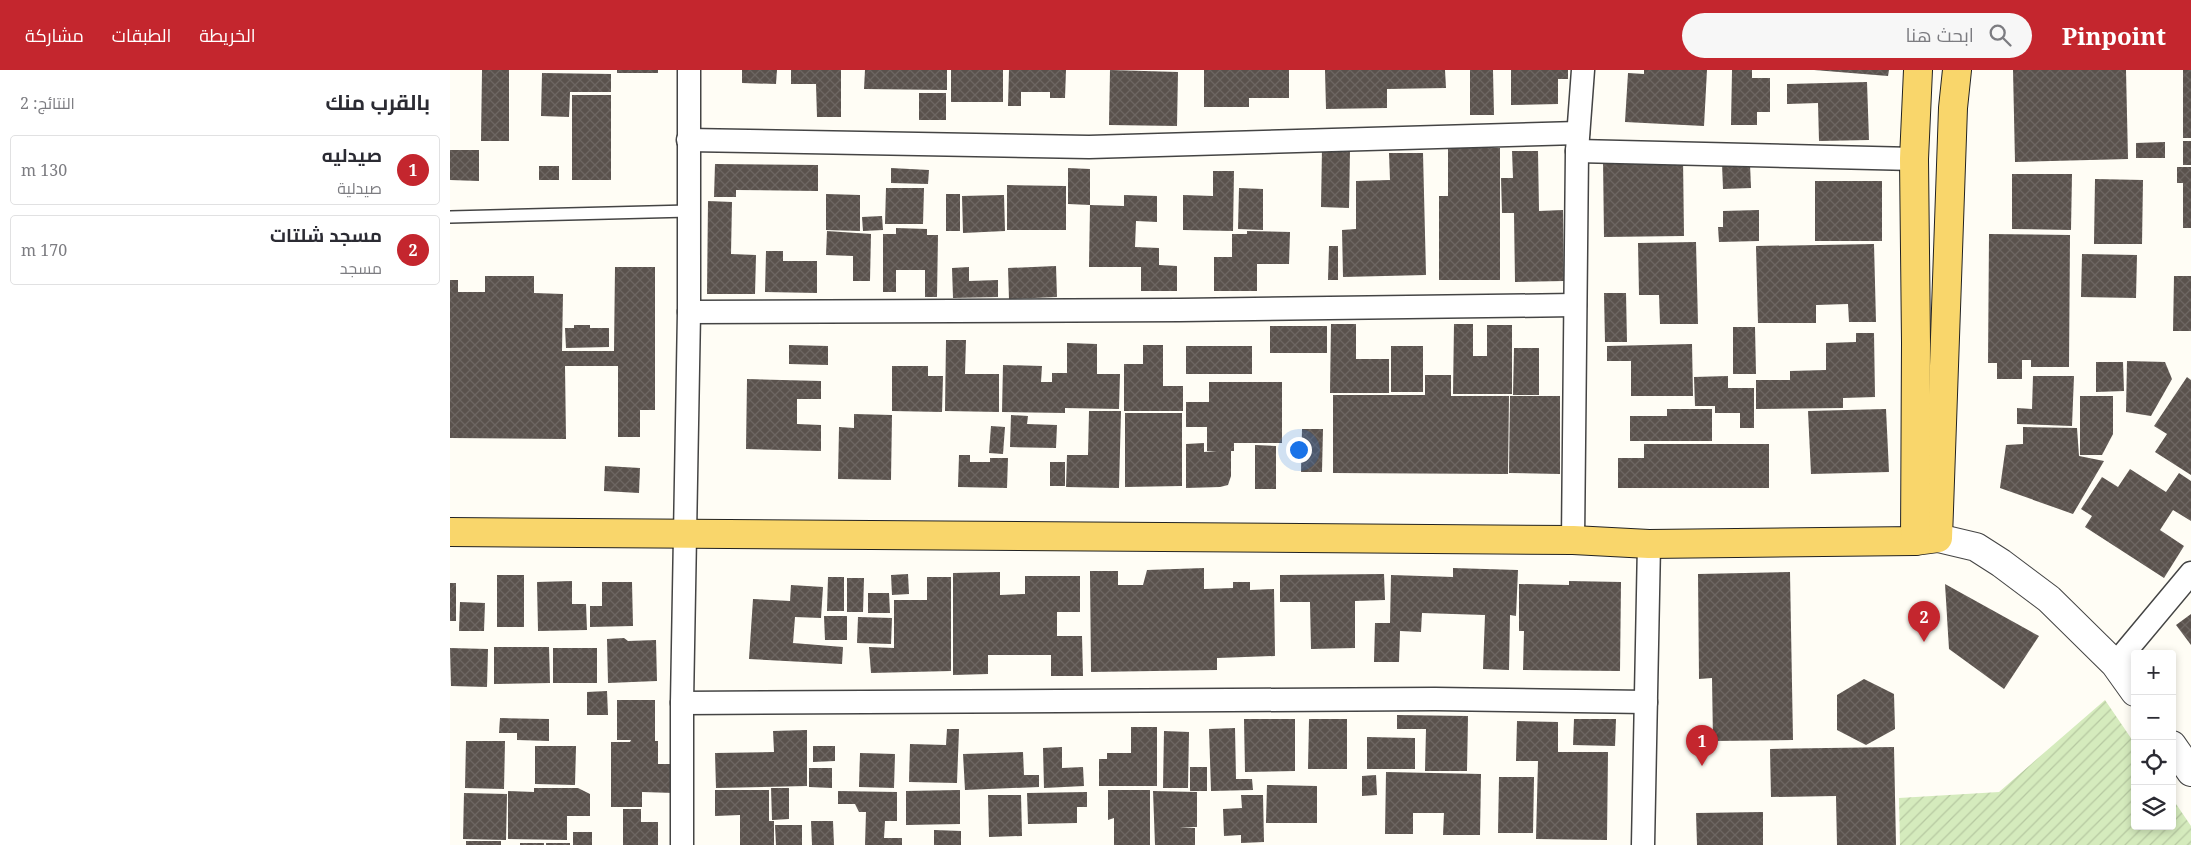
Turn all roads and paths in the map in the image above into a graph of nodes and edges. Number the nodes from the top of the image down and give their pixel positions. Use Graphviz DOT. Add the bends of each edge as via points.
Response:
graph roads {
  1 [pos="689,70"];
  2 [pos="1583,70"];
  3 [pos="1918,70"];
  4 [pos="1957,70"];
  5 [pos="688,140"];
  6 [pos="1577,142"];
  7 [pos="1914,159"];
  8 [pos="688,211"];
  9 [pos="450,217"];
  10 [pos="1575,305"];
  11 [pos="689,312"];
  12 [pos="450,532"];
  13 [pos="686,534"];
  14 [pos="1573,540"];
  15 [pos="1926,540"];
  16 [pos="1649,544"];
  17 [pos="2191,573"];
  18 [pos="2115,664"];
  19 [pos="2131,686"];
  20 [pos="1646,702"];
  21 [pos="682,703"];
  22 [pos="2176,751"];
  23 [pos="2191,772"];
  24 [pos="682,845"];
  25 [pos="1643,845"];
  1 -- 5 [label="street"];
  2 -- 6 [label="street"];
  3 -- 7 [label="main road"];
  4 -- 15 [label="main road"];
  5 -- 6 [label="street" via="1089,147"];
  5 -- 8 [label="street"];
  6 -- 7 [label="street"];
  6 -- 10 [label="street"];
  7 -- 15 [label="main road" via="1916,342"];
  8 -- 9 [label="lane"];
  8 -- 11 [label="street"];
  10 -- 11 [label="street"];
  10 -- 14 [label="street"];
  11 -- 13 [label="street"];
  12 -- 13 [label="main road"];
  13 -- 14 [label="main road"];
  13 -- 21 [label="street"];
  14 -- 16 [label="main road"];
  15 -- 16 [label="main road"];
  15 -- 18 [label="street" via="1976,548 2001,563 2049,599"];
  16 -- 20 [label="street"];
  17 -- 18 [label="street"];
  18 -- 19 [label="street"];
  20 -- 21 [label="street" via="1435,699"];
  20 -- 25 [label="street"];
  21 -- 24 [label="street"];
  22 -- 23 [label="street"];
}
